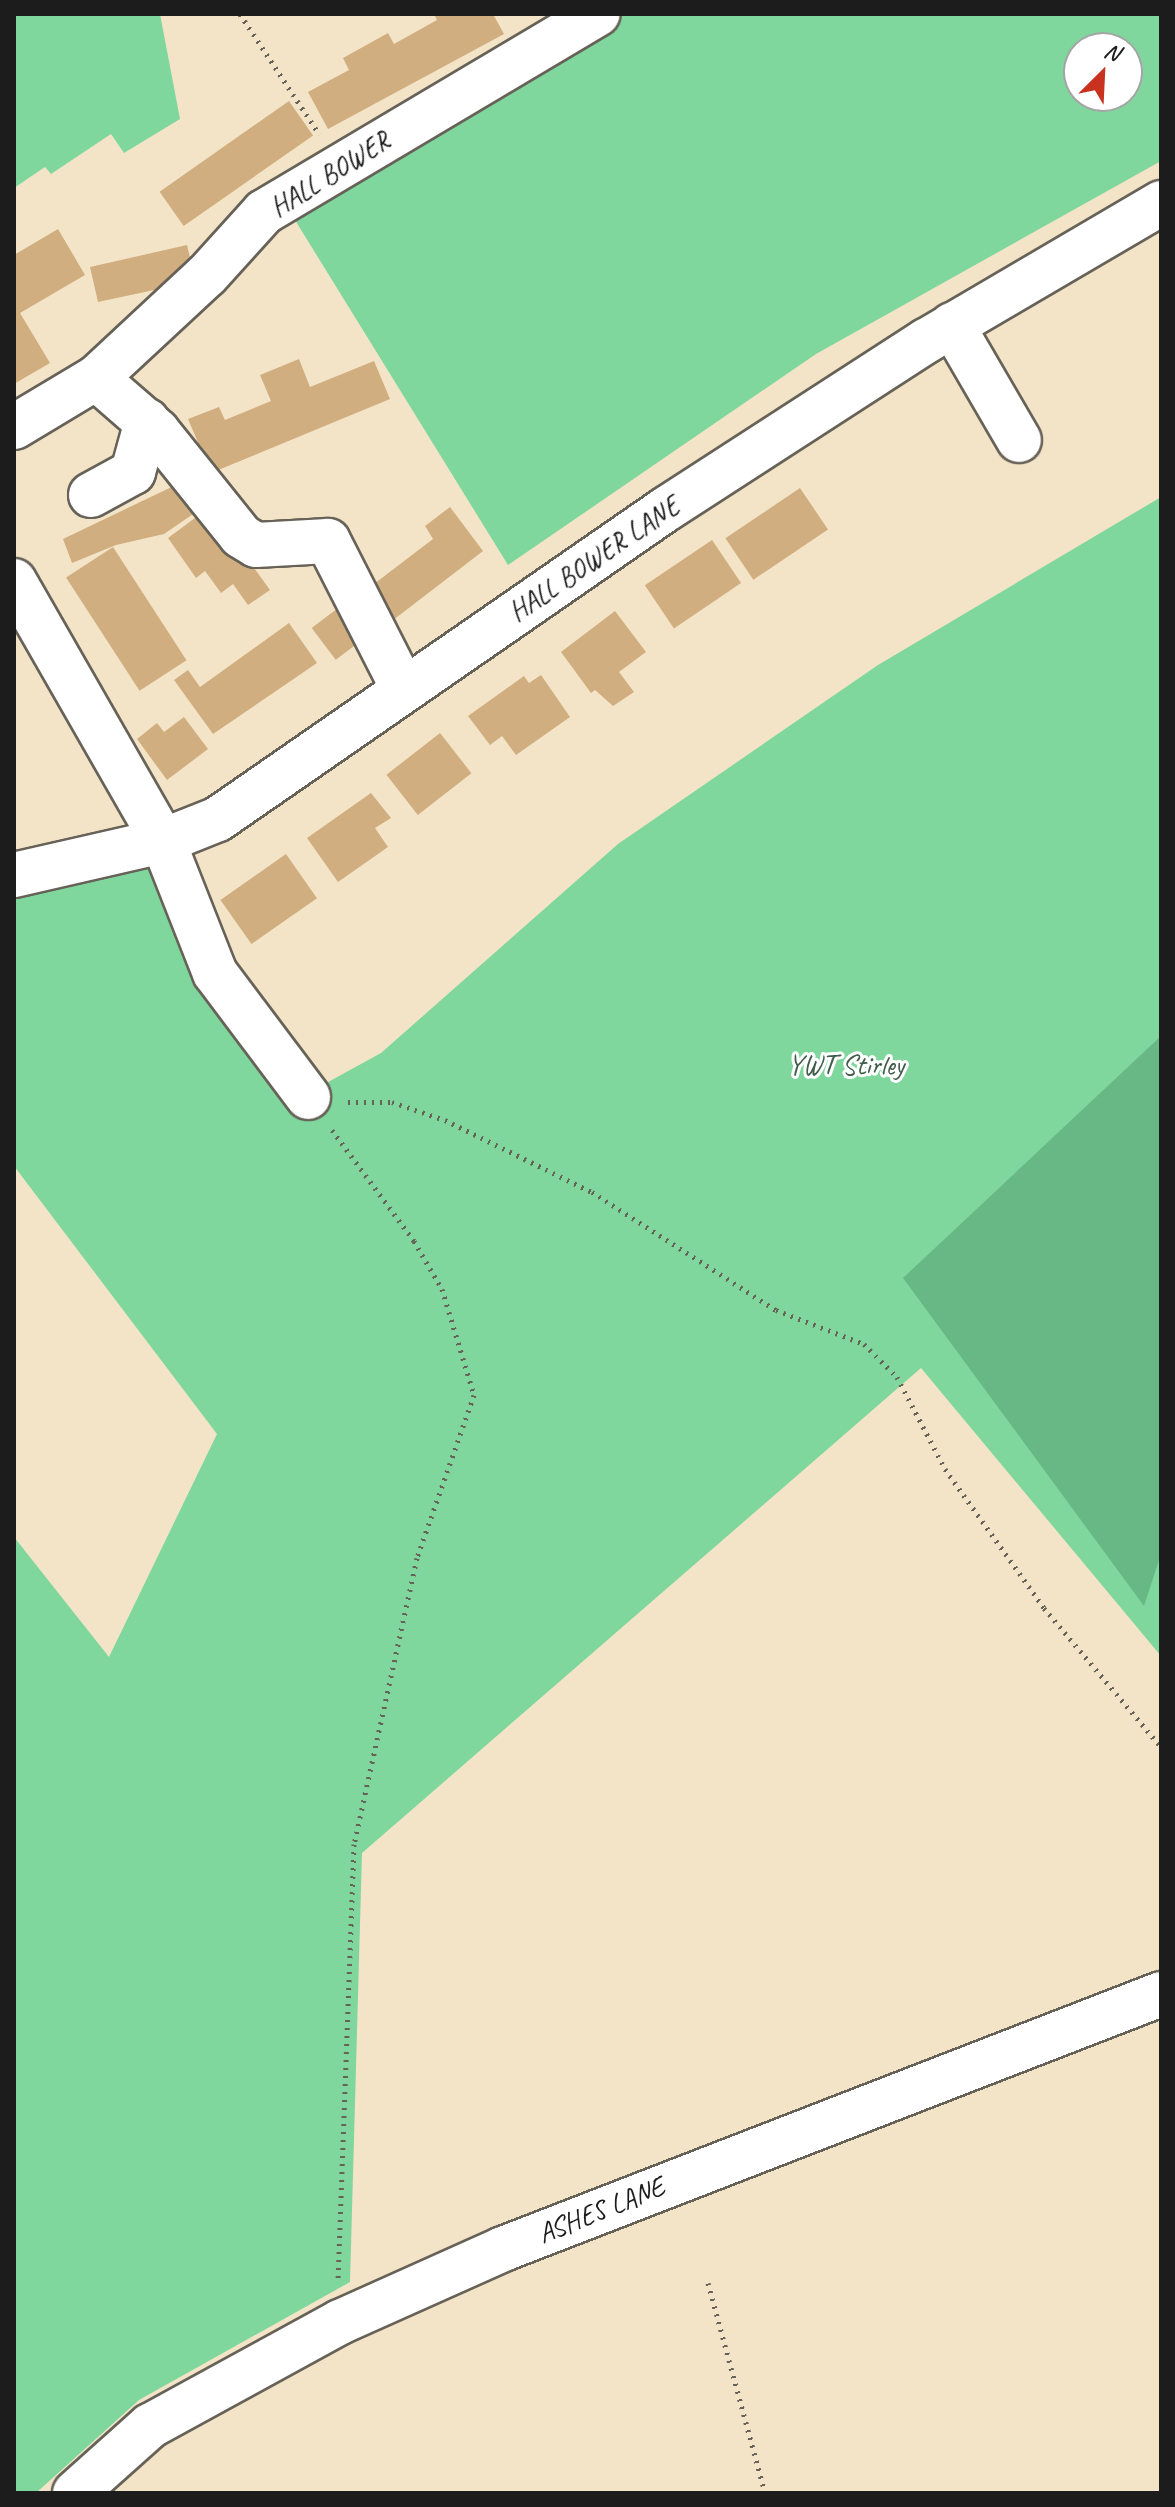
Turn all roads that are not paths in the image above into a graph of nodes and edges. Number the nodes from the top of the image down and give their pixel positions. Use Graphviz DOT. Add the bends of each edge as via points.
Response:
graph roads {
  1 [pos="598,14"];
  2 [pos="1161,203"];
  3 [pos="952,325"];
  4 [pos="96,378"];
  5 [pos="147,421"];
  6 [pos="14,427"];
  7 [pos="1019,440"];
  8 [pos="91,495"];
  9 [pos="14,581"];
  10 [pos="403,688"];
  11 [pos="163,841"];
  12 [pos="14,875"];
  13 [pos="308,1097"];
  14 [pos="1161,1994"];
  15 [pos="75,2493"];
  1 -- 4 [label="street, HALL BOWER" via="264,212 207,275"];
  2 -- 3 [label="street, HALL BOWER LANE"];
  3 -- 7 [label="street"];
  3 -- 10 [label="street, HALL BOWER LANE" via="666,509"];
  4 -- 5 [label="street"];
  4 -- 6 [label="street, HALL BOWER"];
  5 -- 8 [label="street" via="133,472"];
  5 -- 10 [label="street" via="241,536 256,545 328,541"];
  9 -- 11 [label="street"];
  10 -- 11 [label="street, HALL BOWER LANE" via="218,819"];
  11 -- 12 [label="street, HALL BOWER LANE"];
  11 -- 13 [label="street" via="215,973"];
  14 -- 15 [label="street, ASHES LANE" via="503,2249 340,2322 150,2426"];
}
